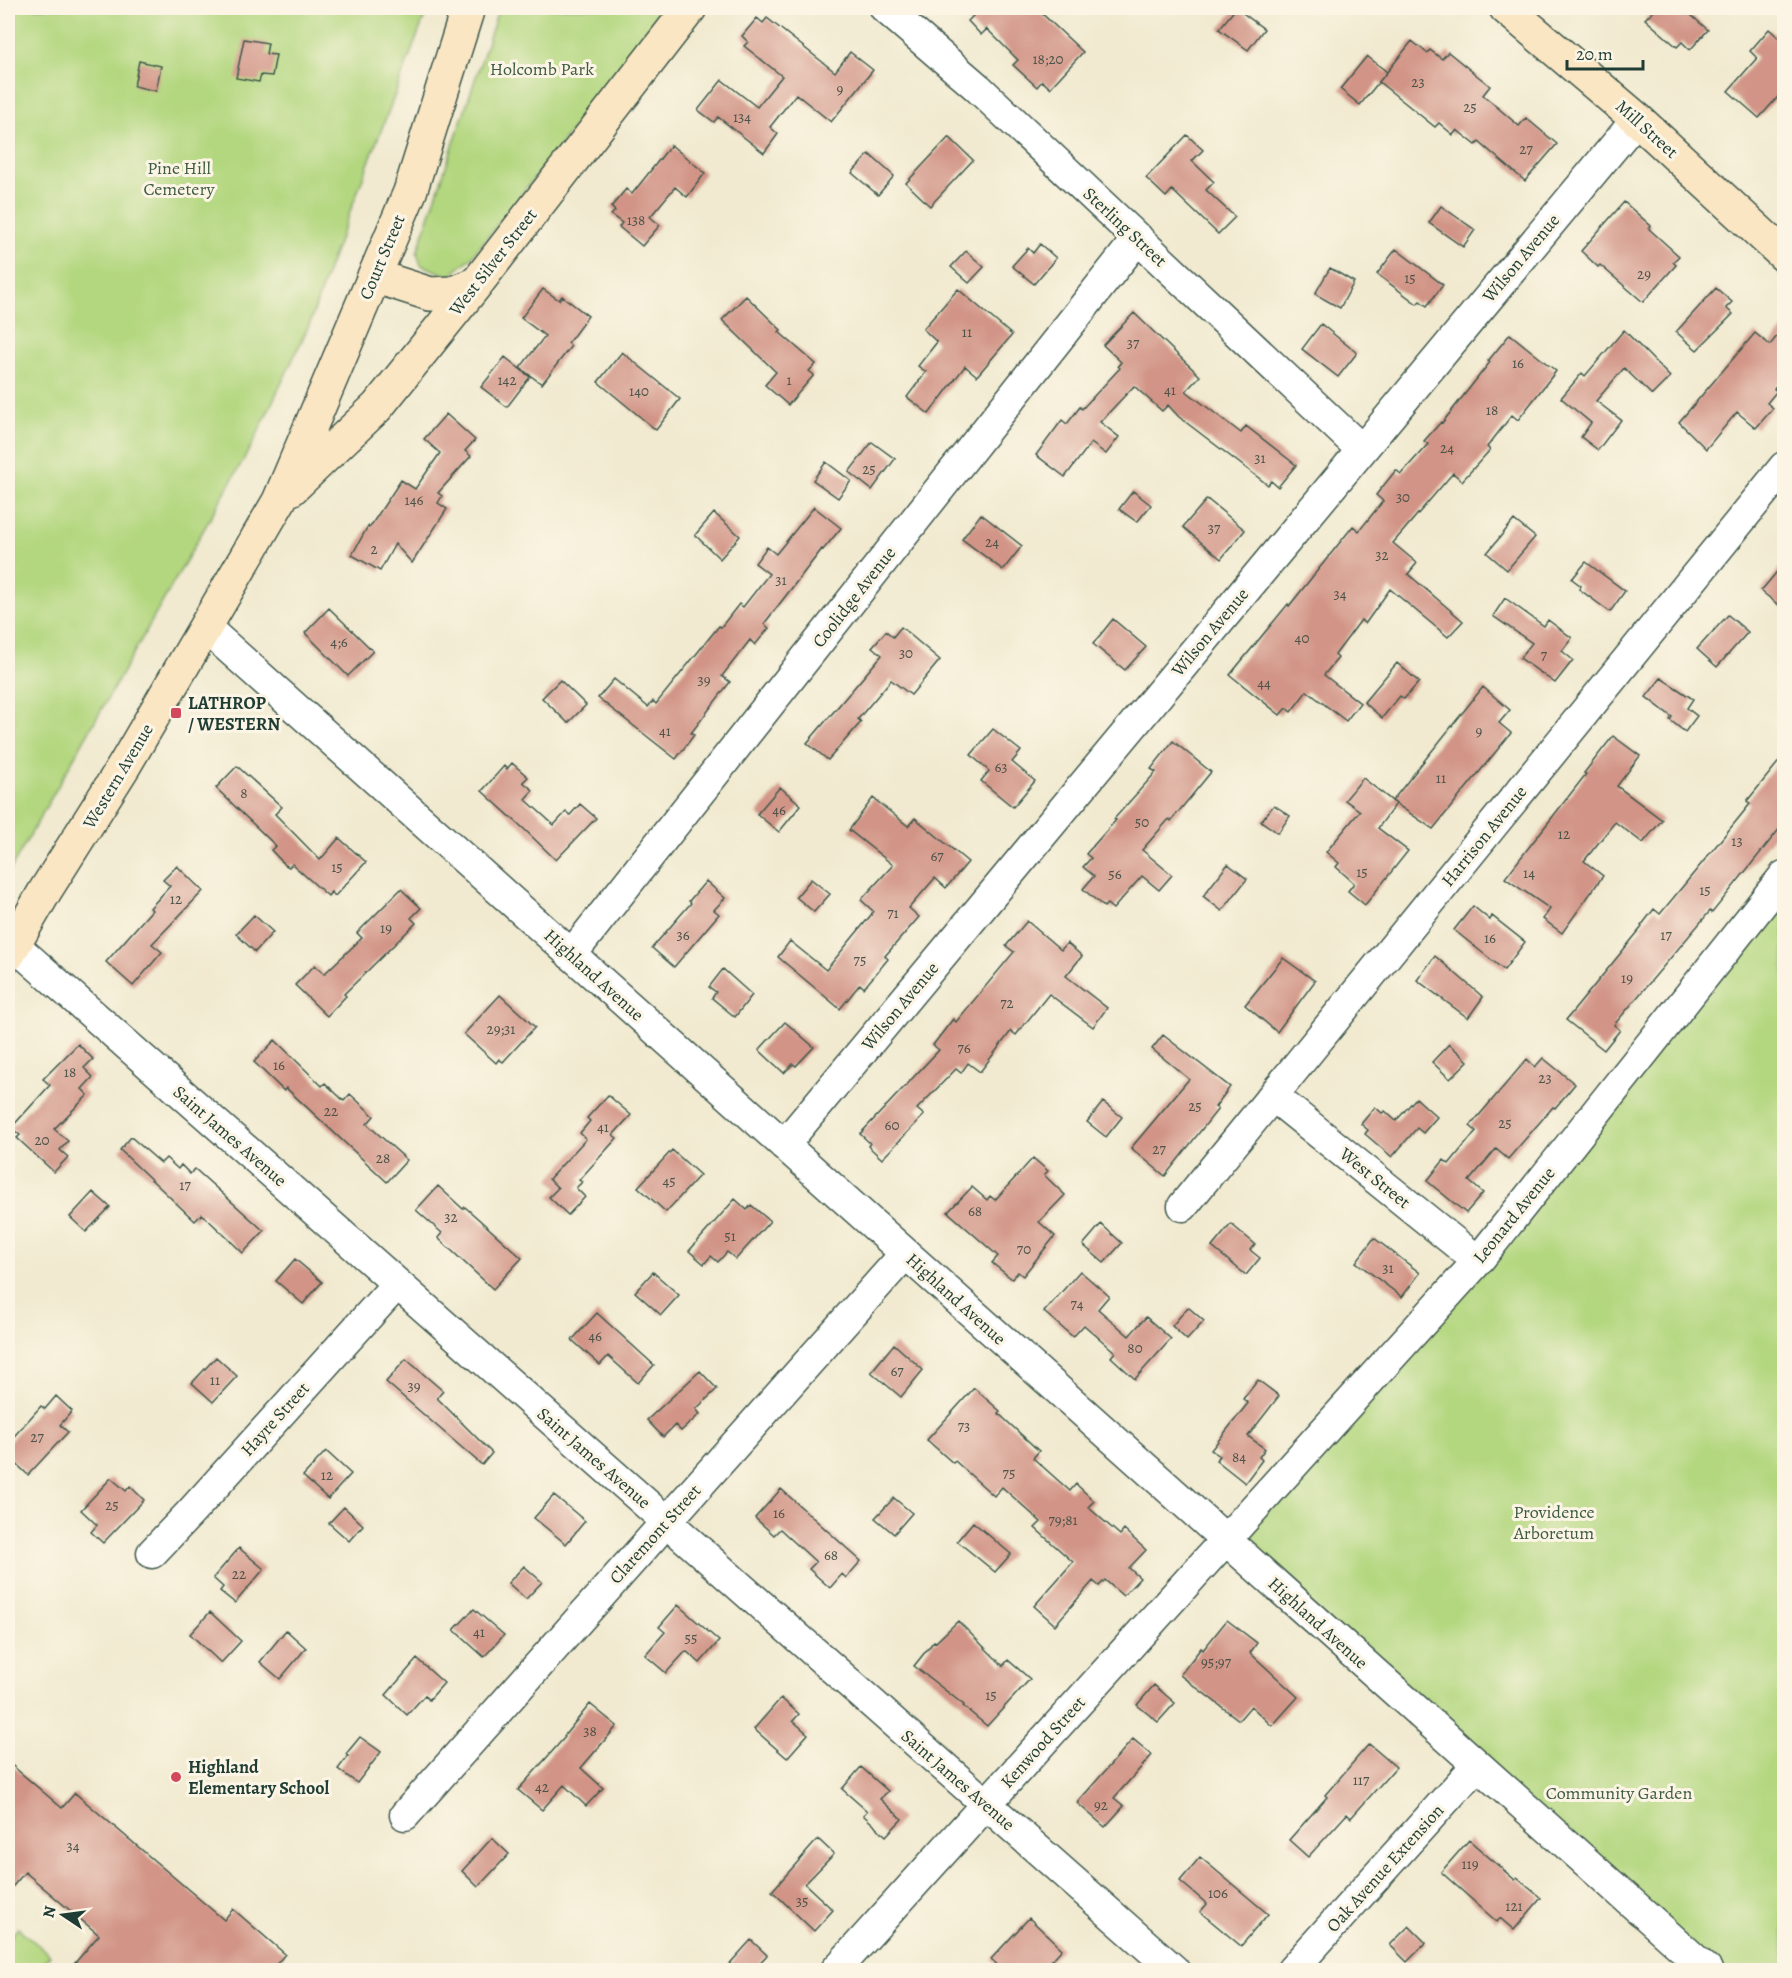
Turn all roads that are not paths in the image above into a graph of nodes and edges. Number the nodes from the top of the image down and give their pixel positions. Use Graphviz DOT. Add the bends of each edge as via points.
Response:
graph roads {
  1 [pos="468,8"];
  2 [pos="690,8"];
  3 [pos="885,8"];
  4 [pos="1506,8"];
  5 [pos="1637,119"];
  6 [pos="1138,238"];
  7 [pos="1785,255"];
  8 [pos="374,276"];
  9 [pos="477,283"];
  10 [pos="1362,450"];
  11 [pos="1785,467"];
  12 [pos="279,501"];
  13 [pos="205,627"];
  14 [pos="1785,876"];
  15 [pos="11,950"];
  16 [pos="571,955"];
  17 [pos="1273,1096"];
  18 [pos="784,1145"];
  19 [pos="1183,1206"];
  20 [pos="905,1254"];
  21 [pos="1478,1261"];
  22 [pos="397,1284"];
  23 [pos="666,1522"];
  24 [pos="1225,1540"];
  25 [pos="152,1552"];
  26 [pos="1477,1765"];
  27 [pos="986,1804"];
  28 [pos="405,1815"];
  29 [pos="1695,1967"];
  30 [pos="836,1971"];
  31 [pos="1174,1971"];
  32 [pos="1292,1971"];
  1 -- 8 [label="main road, Court Street" via="410,192"];
  2 -- 9 [label="main road, West Silver Street"];
  3 -- 6 [label="street, Sterling Street" via="978,88"];
  4 -- 5 [label="main road, Mill Street"];
  5 -- 7 [label="main road, Mill Street"];
  5 -- 10 [label="street, Wilson Avenue"];
  6 -- 10 [label="street, Sterling Street"];
  6 -- 16 [label="street, Coolidge Avenue"];
  8 -- 9 [label="main road" via="430,294 453,293"];
  8 -- 12 [label="main road, Court Street"];
  9 -- 12 [label="main road, West Silver Street" via="377,407"];
  10 -- 18 [label="street, Wilson Avenue"];
  11 -- 17 [label="street, Harrison Avenue"];
  12 -- 13 [label="main road, Western Avenue"];
  13 -- 15 [label="main road, Western Avenue"];
  13 -- 16 [label="street, Highland Avenue"];
  14 -- 21 [label="street, Leonard Avenue"];
  15 -- 22 [label="street, Saint James Avenue"];
  16 -- 18 [label="street, Highland Avenue"];
  17 -- 19 [label="street, Harrison Avenue"];
  17 -- 21 [label="street, West Street"];
  18 -- 20 [label="street, Highland Avenue"];
  20 -- 23 [label="street, Claremont Street"];
  20 -- 24 [label="street, Highland Avenue"];
  21 -- 24 [label="street, Leonard Avenue"];
  22 -- 23 [label="street, Saint James Avenue"];
  22 -- 25 [label="street, Hayre Street"];
  23 -- 27 [label="street, Saint James Avenue"];
  23 -- 28 [label="street, Claremont Street"];
  24 -- 26 [label="street, Highland Avenue"];
  24 -- 27 [label="street, Kenwood Street"];
  26 -- 29 [label="street, Highland Avenue"];
  26 -- 32 [label="street, Oak Avenue Extension"];
  27 -- 30 [label="street, Kenwood Street"];
  27 -- 31 [label="street, Saint James Avenue"];
}
